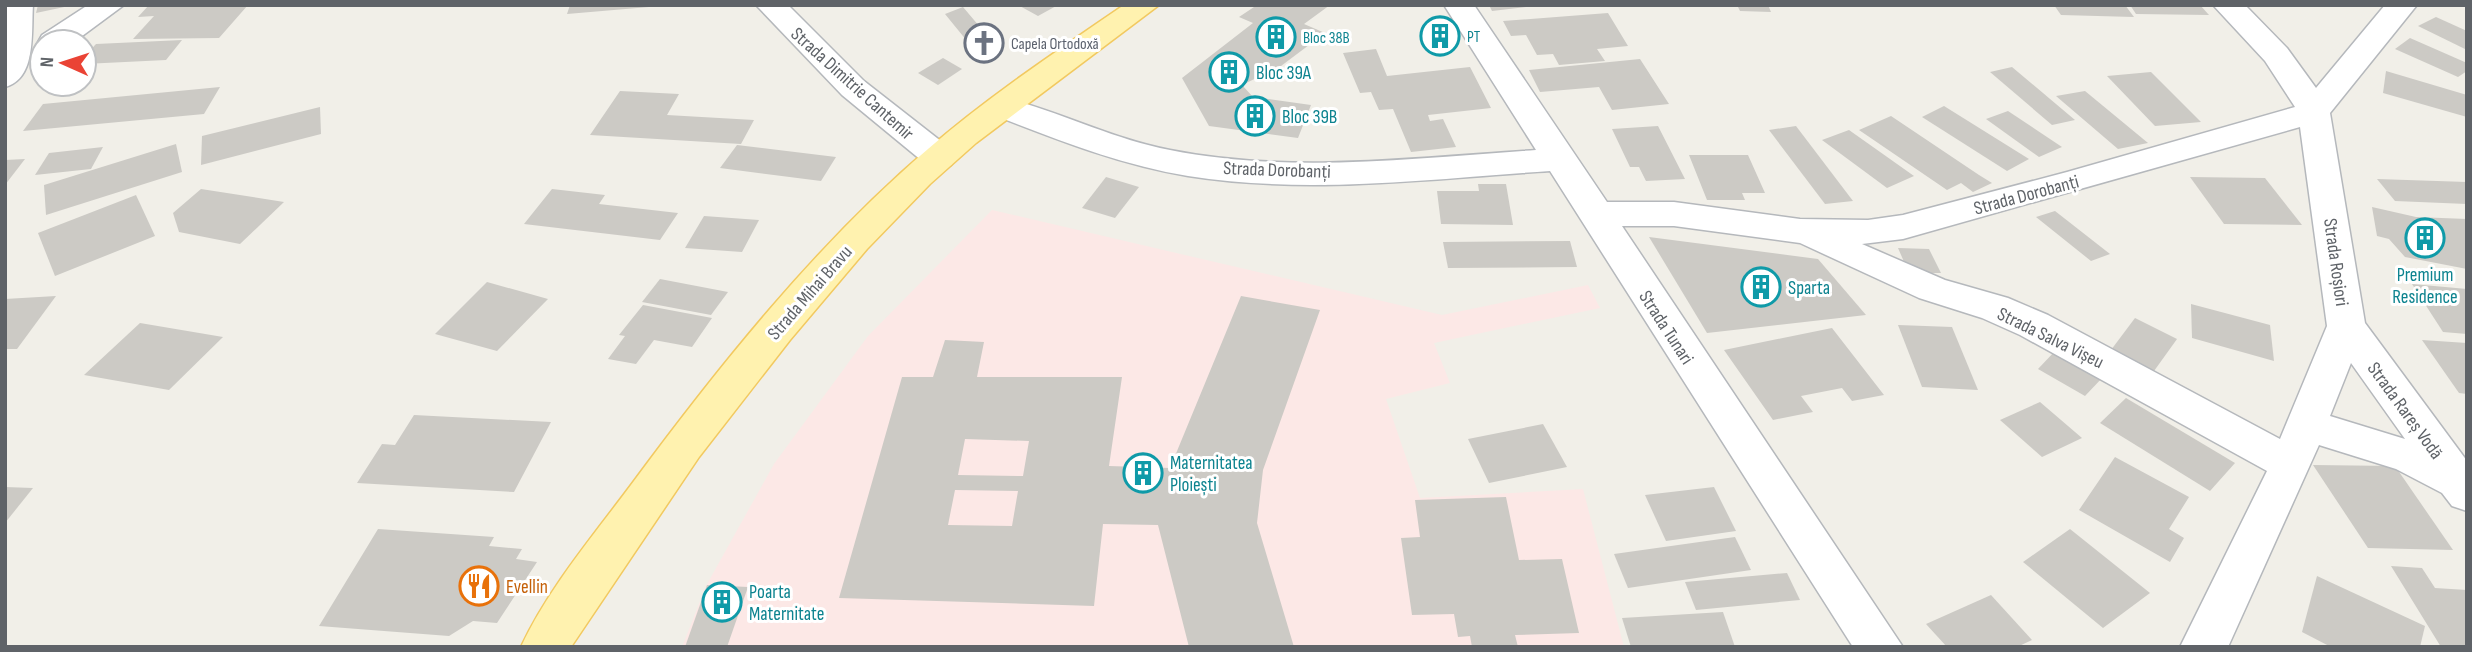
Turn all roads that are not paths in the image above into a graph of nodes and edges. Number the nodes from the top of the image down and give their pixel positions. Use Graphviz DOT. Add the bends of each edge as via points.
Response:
graph roads {
  1 [pos="18,5"];
  2 [pos="110,5"];
  3 [pos="771,5"];
  4 [pos="1144,5"];
  5 [pos="1459,5"];
  6 [pos="2228,5"];
  7 [pos="2402,5"];
  8 [pos="75,28"];
  9 [pos="28,60"];
  10 [pos="8,74"];
  11 [pos="1002,107"];
  12 [pos="2314,112"];
  13 [pos="939,157"];
  14 [pos="1561,159"];
  15 [pos="1595,214"];
  16 [pos="1800,231"];
  17 [pos="2346,326"];
  18 [pos="2306,425"];
  19 [pos="2291,464"];
  20 [pos="2462,488"];
  21 [pos="545,647"];
  22 [pos="1879,647"];
  23 [pos="2204,647"];
  1 -- 10 [label="street"];
  2 -- 8 [label="street"];
  3 -- 13 [label="street, Strada Dimitrie Cantemir" via="853,88"];
  4 -- 11 [label="main road, Strada Mihai Bravu"];
  5 -- 14 [label="street, Strada Tunari"];
  6 -- 12 [label="street" via="2298,80"];
  7 -- 12 [label="street"];
  9 -- 10 [label="street"];
  11 -- 13 [label="main road, Strada Mihai Bravu"];
  11 -- 14 [label="street, Strada Dorobanți" via="1156,157 1233,170 1301,173"];
  12 -- 16 [label="street, Strada Dorobanți" via="1903,227 1839,234"];
  12 -- 17 [label="street, Strada Roșiori"];
  13 -- 21 [label="main road, Strada Mihai Bravu" via="834,261 743,370 633,513"];
  14 -- 15 [label="street, Strada Tunari"];
  15 -- 16 [label="street, Strada Dorobanți" via="1674,214"];
  15 -- 22 [label="street, Strada Tunari"];
  16 -- 19 [label="street, Strada Salva Vișeu" via="1888,272 2034,325"];
  17 -- 18 [label="street, Strada Roșiori"];
  17 -- 20 [label="street, Strada Rareș Vodă"];
  18 -- 19 [label="street, Strada Roșiori"];
  18 -- 20 [label="street" via="2410,457"];
  19 -- 23 [label="street, Strada Roșiori"];
}
